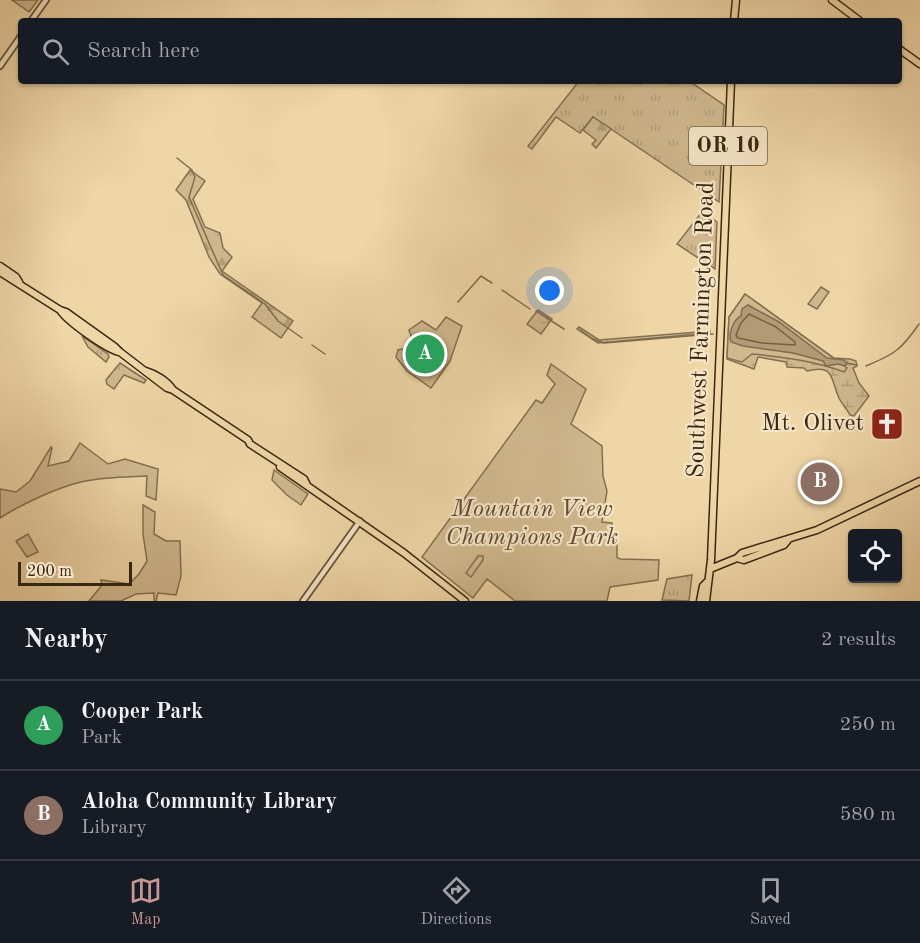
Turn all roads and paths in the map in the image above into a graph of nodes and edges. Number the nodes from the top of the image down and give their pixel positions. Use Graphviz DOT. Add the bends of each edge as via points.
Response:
graph roads {
  1 [pos="46,0"];
  2 [pos="736,0"];
  3 [pos="832,0"];
  4 [pos="33,18"];
  5 [pos="734,18"];
  6 [pos="856,18"];
  7 [pos="18,40"];
  8 [pos="902,51"];
  9 [pos="920,64"];
  10 [pos="0,66"];
  11 [pos="731,84"];
  12 [pos="0,266"];
  13 [pos="0,272"];
  14 [pos="20,283"];
  15 [pos="920,481"];
  16 [pos="360,521"];
  17 [pos="710,569"];
  18 [pos="708,581"];
  19 [pos="303,601"];
  20 [pos="465,601"];
  21 [pos="700,601"];
  22 [pos="706,601"];
  1 -- 4 [label="street"];
  2 -- 5 [label="main road"];
  3 -- 6 [label="main road"];
  7 -- 10 [label="street"];
  8 -- 9 [label="main road"];
  11 -- 17 [label="main road, Southwest Farmington Road / OR 10"];
  12 -- 14 [label="main road"];
  13 -- 14 [label="main road"];
  14 -- 16 [label="main road" via="74,317 145,371 170,384 172,390"];
  15 -- 17 [label="main road" via="784,545"];
  16 -- 19 [label="street"];
  16 -- 20 [label="main road"];
  17 -- 18 [label="main road, Southwest Farmington Road / OR 10"];
  18 -- 21 [label="main road, Southwest Farmington Road / OR 10"];
  18 -- 22 [label="main road, Southwest Farmington Road / OR 10"];
}
